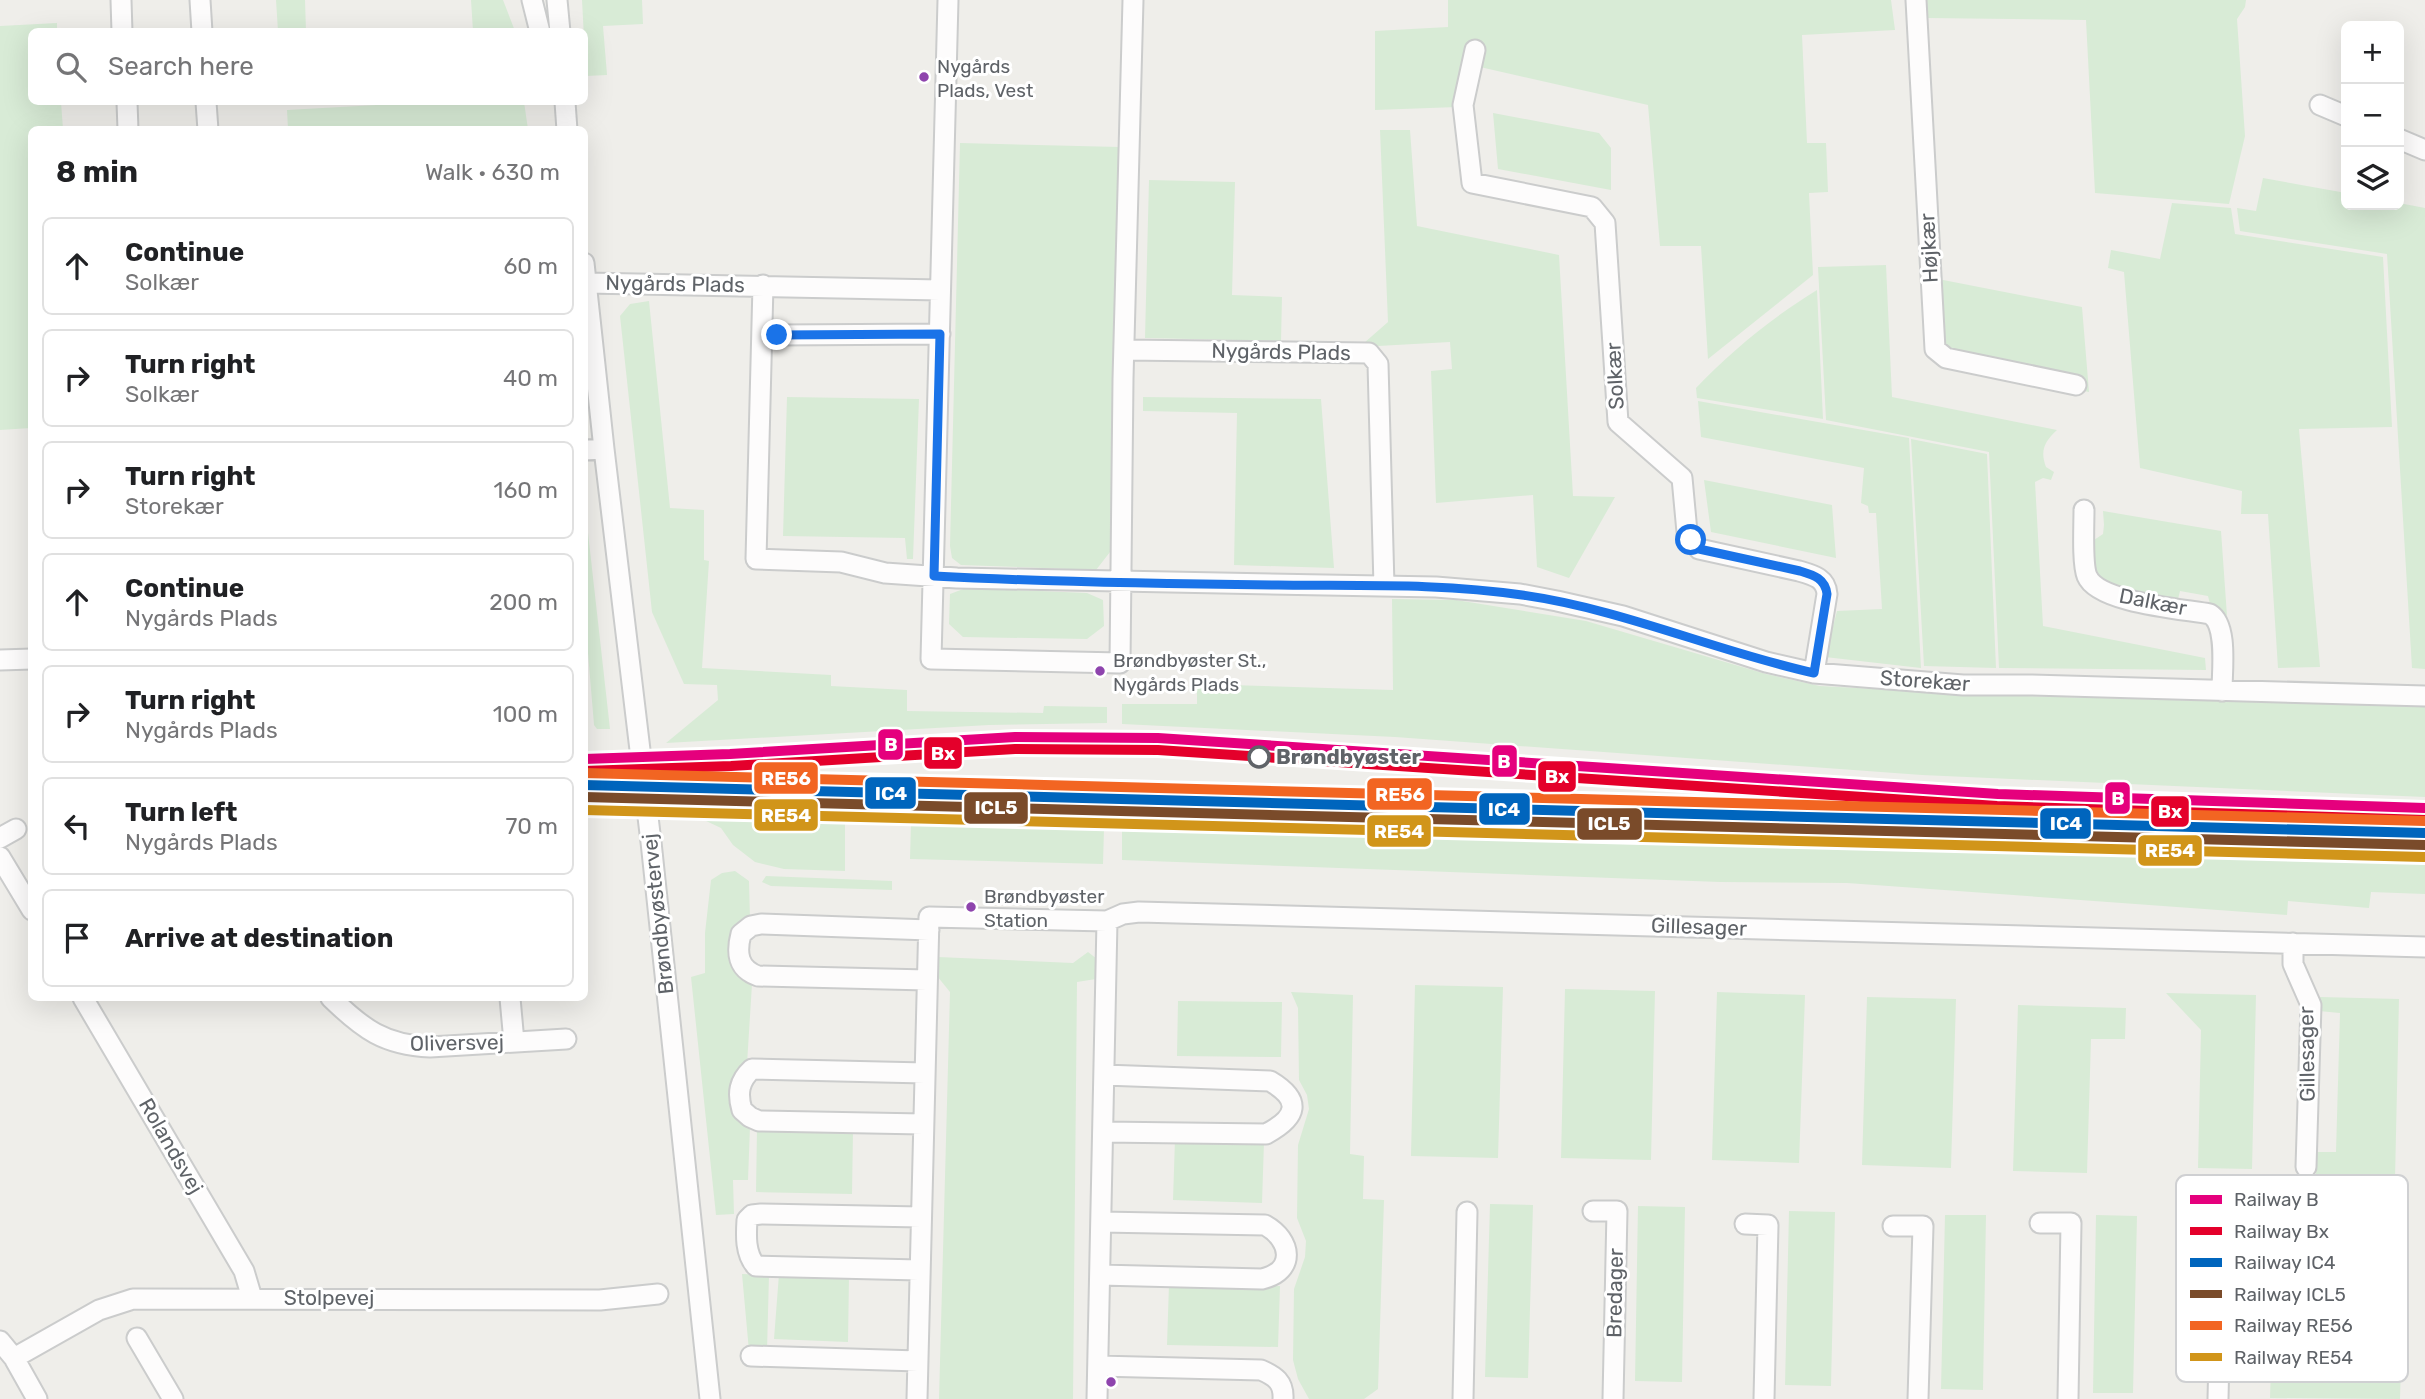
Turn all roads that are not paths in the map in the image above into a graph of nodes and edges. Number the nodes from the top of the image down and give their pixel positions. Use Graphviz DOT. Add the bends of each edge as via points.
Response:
graph roads {
  1 [pos="121,0"];
  2 [pos="200,0"];
  3 [pos="532,0"];
  4 [pos="557,0"];
  5 [pos="948,0"];
  6 [pos="1133,0"];
  7 [pos="1916,0"];
  8 [pos="122,28"];
  9 [pos="202,28"];
  10 [pos="539,28"];
  11 [pos="560,28"];
  12 [pos="1475,50"];
  13 [pos="127,105"];
  14 [pos="206,105"];
  15 [pos="564,105"];
  16 [pos="2320,105"];
  17 [pos="2341,114"];
  18 [pos="128,126"];
  19 [pos="208,126"];
  20 [pos="567,126"];
  21 [pos="2404,141"];
  22 [pos="2425,150"];
  23 [pos="588,283"];
  24 [pos="763,285"];
  25 [pos="940,290"];
  26 [pos="588,325"];
  27 [pos="940,334"];
  28 [pos="777,335"];
  29 [pos="1124,350"];
  30 [pos="2076,385"];
  31 [pos="594,450"];
  32 [pos="2084,510"];
  33 [pos="934,576"];
  34 [pos="1121,581"];
  35 [pos="1384,586"];
  36 [pos="1436,587"];
  37 [pos="28,659"];
  38 [pos="0,660"];
  39 [pos="1814,673"];
  40 [pos="2222,691"];
  41 [pos="2425,696"];
  42 [pos="0,857"];
  43 [pos="28,903"];
  44 [pos="1107,921"];
  45 [pos="929,930"];
  46 [pos="2293,943"];
  47 [pos="2425,947"];
  48 [pos="928,980"];
  49 [pos="85,1001"];
  50 [pos="334,1001"];
  51 [pos="510,1001"];
  52 [pos="566,1039"];
  53 [pos="514,1042"];
  54 [pos="925,1073"];
  55 [pos="1104,1075"];
  56 [pos="923,1124"];
  57 [pos="1103,1132"];
  58 [pos="2306,1167"];
  59 [pos="1593,1211"];
  60 [pos="1467,1212"];
  61 [pos="921,1217"];
  62 [pos="1101,1222"];
  63 [pos="2040,1223"];
  64 [pos="1745,1224"];
  65 [pos="1894,1226"];
  66 [pos="919,1270"];
  67 [pos="1100,1275"];
  68 [pos="658,1294"];
  69 [pos="252,1298"];
  70 [pos="137,1338"];
  71 [pos="0,1341"];
  72 [pos="751,1356"];
  73 [pos="14,1358"];
  74 [pos="918,1361"];
  75 [pos="1098,1366"];
  76 [pos="37,1399"];
  77 [pos="173,1399"];
  78 [pos="710,1399"];
  79 [pos="917,1399"];
  80 [pos="1097,1399"];
  81 [pos="1283,1399"];
  82 [pos="1463,1399"];
  83 [pos="1613,1399"];
  84 [pos="1764,1399"];
  85 [pos="1918,1399"];
  86 [pos="2068,1399"];
  1 -- 8 [label="street"];
  2 -- 9 [label="street"];
  3 -- 10 [label="street"];
  4 -- 11 [label="street"];
  5 -- 25 [label="street"];
  6 -- 29 [label="street"];
  7 -- 30 [label="street, Højkær" via="1935,349 1946,358"];
  12 -- 39 [label="street, Solkær" via="1464,105 1472,183 1592,207 1605,223 1618,422 1682,478 1687,532 1699,549 1800,571 1821,580 1827,594"];
  13 -- 18 [label="street"];
  14 -- 19 [label="street"];
  15 -- 20 [label="street"];
  16 -- 17 [label="street"];
  21 -- 22 [label="street"];
  23 -- 24 [label="street, Nygårds Plads"];
  24 -- 25 [label="street, Nygårds Plads"];
  24 -- 33 [label="street, Nygårds Plads" via="756,559 841,562 885,573"];
  25 -- 27 [label="street"];
  26 -- 31 [label="street, Brøndbyøstervej"];
  27 -- 28 [label="street"];
  27 -- 33 [label="street"];
  29 -- 34 [label="street"];
  29 -- 35 [label="street, Nygårds Plads" via="1369,353 1378,364"];
  31 -- 78 [label="street, Brøndbyøstervej" via="636,708"];
  32 -- 40 [label="street, Dalkær" via="2085,574 2096,587 2117,597 2210,614 2219,621"];
  33 -- 34 [label="street, Nygårds Plads"];
  33 -- 34 [label="street" via="931,659 1120,663"];
  34 -- 35 [label="street, Nygårds Plads"];
  35 -- 36 [label="street, Nygårds Plads"];
  36 -- 39 [label="street, Storekær" via="1567,603"];
  37 -- 38 [label="street"];
  39 -- 40 [label="street, Storekær" via="1963,685"];
  40 -- 41 [label="street, Storekær"];
  42 -- 43 [label="street"];
  44 -- 45 [label="street, Gillesager" via="929,917"];
  44 -- 46 [label="street, Gillesager" via="1139,912"];
  44 -- 55 [label="street"];
  45 -- 48 [label="street"];
  45 -- 48 [label="street" via="751,926 741,934 738,954 741,964 758,976"];
  46 -- 47 [label="street, Gillesager"];
  46 -- 58 [label="street, Gillesager" via="2293,964 2311,1005"];
  48 -- 54 [label="street"];
  49 -- 69 [label="street, Rolandsvej" via="244,1270"];
  50 -- 53 [label="street, Oliversvej" via="369,1031 408,1046"];
  51 -- 53 [label="street, Oliversvej"];
  52 -- 53 [label="street, Oliversvej"];
  54 -- 56 [label="street"];
  54 -- 56 [label="street" via="752,1069 739,1088 742,1110 759,1121"];
  55 -- 57 [label="street"];
  55 -- 57 [label="street" via="1270,1081 1285,1090 1292,1107 1282,1126 1266,1134"];
  56 -- 61 [label="street"];
  57 -- 62 [label="street"];
  59 -- 83 [label="street, Bredager" via="1617,1211"];
  60 -- 82 [label="street"];
  61 -- 66 [label="street"];
  61 -- 66 [label="street" via="761,1214 752,1215 746,1229 748,1254 756,1266"];
  62 -- 67 [label="street"];
  62 -- 67 [label="street" via="1265,1225 1285,1242 1286,1255 1283,1268 1262,1279"];
  63 -- 86 [label="street" via="2071,1223"];
  64 -- 84 [label="street" via="1768,1225"];
  65 -- 85 [label="street" via="1923,1226"];
  66 -- 74 [label="street"];
  67 -- 75 [label="street"];
  68 -- 69 [label="street, Stolpevej" via="600,1300"];
  69 -- 73 [label="street, Stolpevej" via="121,1301"];
  70 -- 77 [label="street"];
  71 -- 73 [label="street"];
  72 -- 74 [label="street"];
  73 -- 76 [label="street"];
  74 -- 79 [label="street"];
  75 -- 80 [label="street"];
  75 -- 81 [label="street" via="1261,1370 1276,1377"];
}
